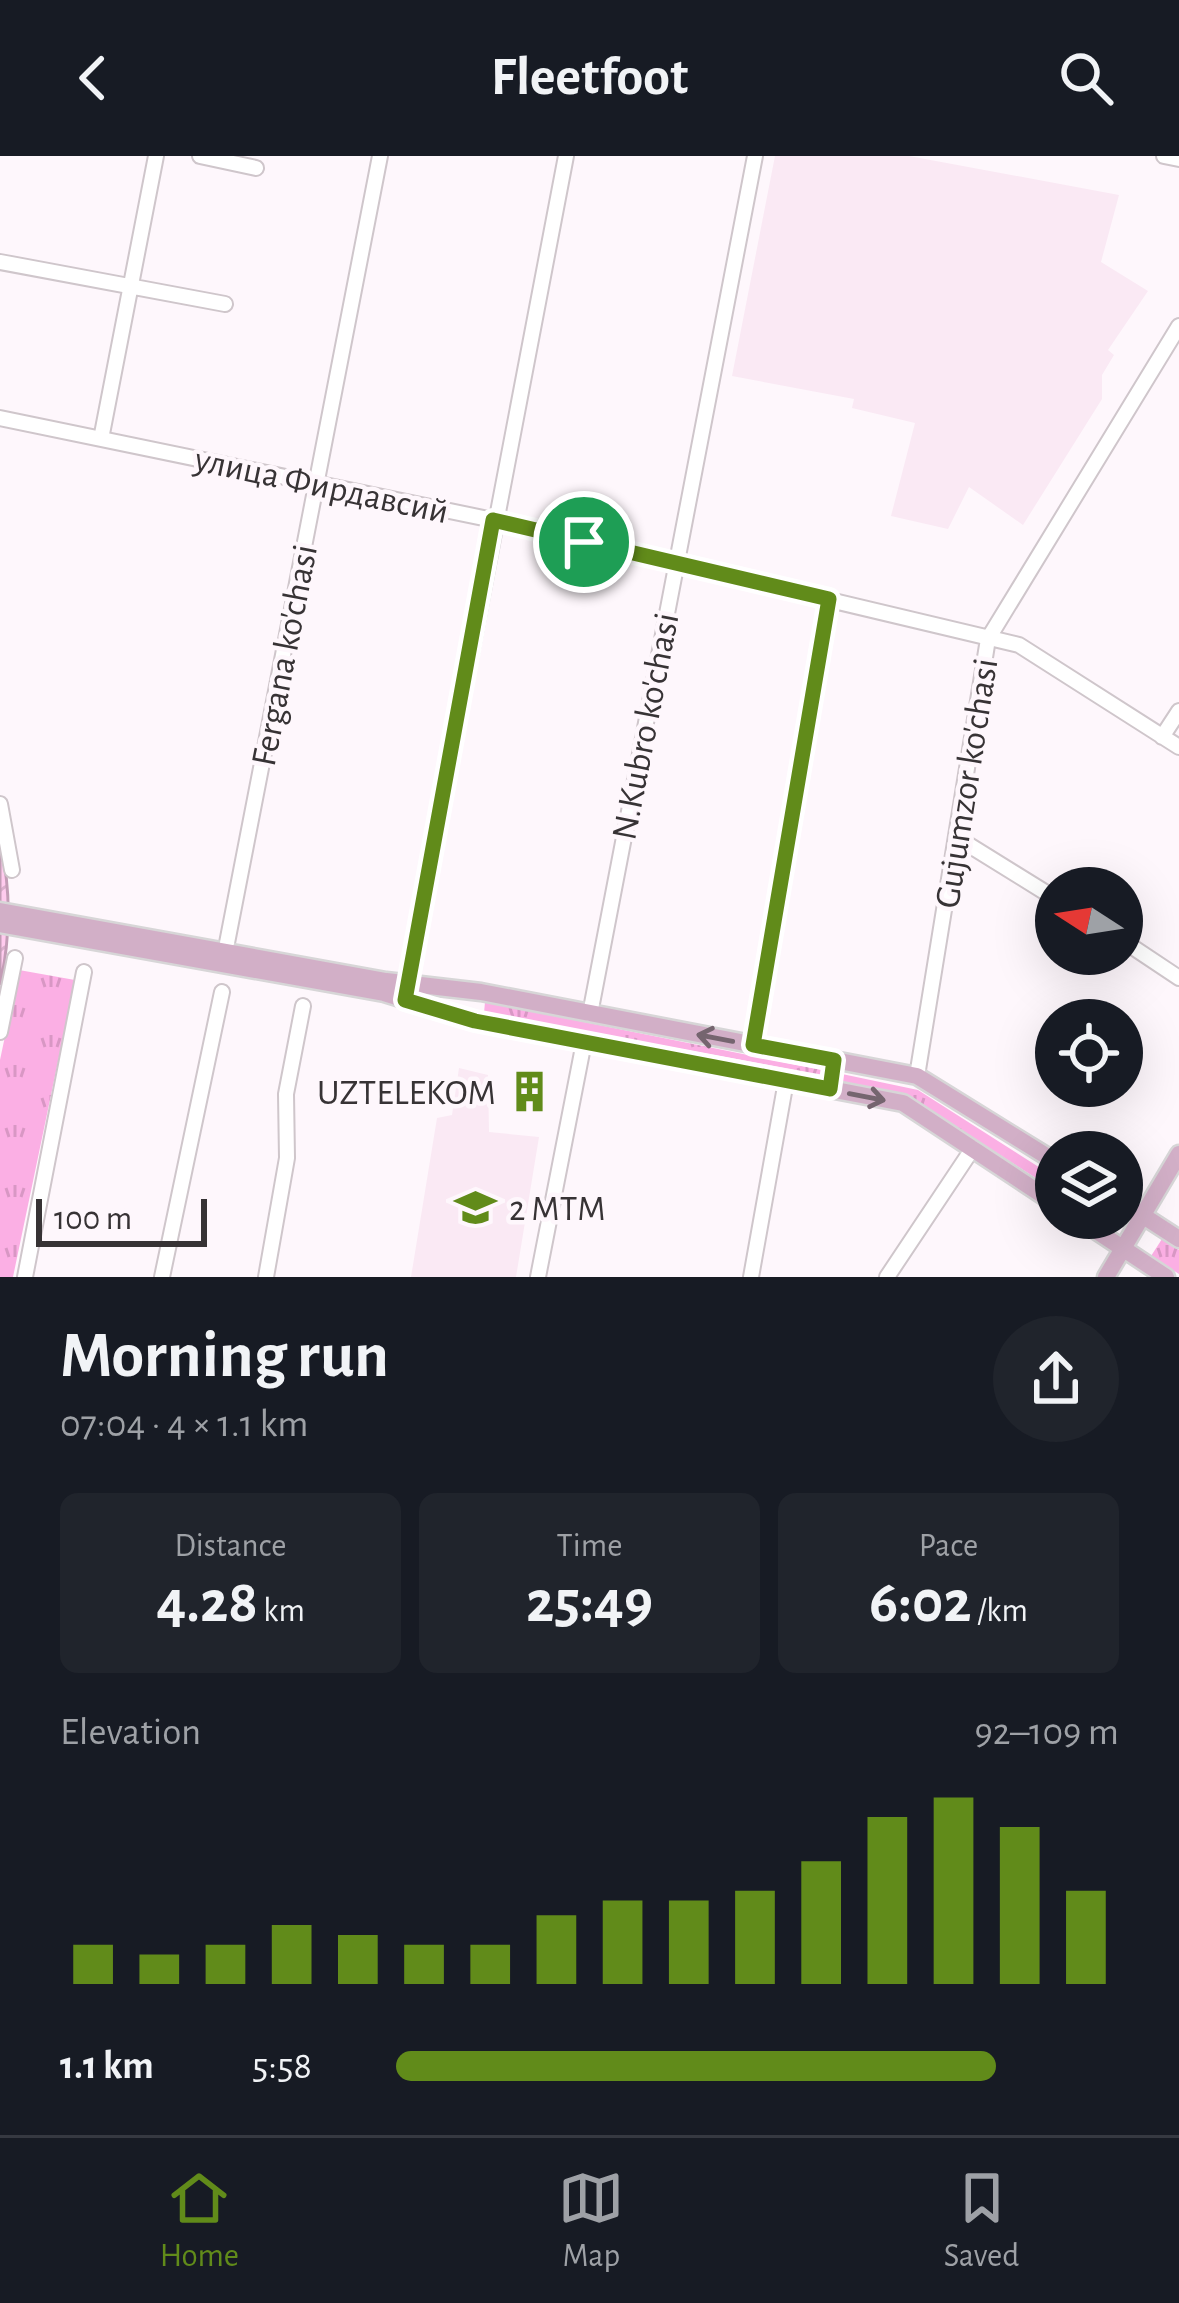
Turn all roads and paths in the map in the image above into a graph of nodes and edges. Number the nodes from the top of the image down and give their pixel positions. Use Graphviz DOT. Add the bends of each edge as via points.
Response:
graph roads {
  1 [pos="156,156"];
  2 [pos="200,156"];
  3 [pos="380,156"];
  4 [pos="566,156"];
  5 [pos="755,156"];
  6 [pos="1164,156"];
  7 [pos="1179,159"];
  8 [pos="256,168"];
  9 [pos="0,262"];
  10 [pos="131,285"];
  11 [pos="225,304"];
  12 [pos="1179,326"];
  13 [pos="0,418"];
  14 [pos="101,439"];
  15 [pos="317,482"];
  16 [pos="493,520"];
  17 [pos="674,563"];
  18 [pos="829,599"];
  19 [pos="988,638"];
  20 [pos="1179,711"];
  21 [pos="1162,737"];
  22 [pos="1179,747"];
  23 [pos="0,804"];
  24 [pos="956,837"];
  25 [pos="12,870"];
  26 [pos="1035,886"];
  27 [pos="0,911"];
  28 [pos="0,924"];
  29 [pos="109,938"];
  30 [pos="227,943"];
  31 [pos="1143,954"];
  32 [pos="15,958"];
  33 [pos="84,973"];
  34 [pos="1179,978"];
  35 [pos="222,992"];
  36 [pos="407,992"];
  37 [pos="303,1006"];
  38 [pos="590,1013"];
  39 [pos="0,1032"];
  40 [pos="584,1042"];
  41 [pos="753,1045"];
  42 [pos="834,1060"];
  43 [pos="916,1076"];
  44 [pos="786,1081"];
  45 [pos="830,1089"];
  46 [pos="973,1148"];
  47 [pos="1035,1149"];
  48 [pos="1179,1154"];
  49 [pos="1035,1190"];
  50 [pos="1143,1213"];
  51 [pos="1143,1216"];
  52 [pos="1110,1239"];
  53 [pos="1129,1239"];
  54 [pos="1179,1239"];
  55 [pos="1124,1248"];
  56 [pos="25,1277"];
  57 [pos="162,1277"];
  58 [pos="266,1277"];
  59 [pos="538,1277"];
  60 [pos="751,1277"];
  61 [pos="887,1277"];
  62 [pos="1106,1277"];
  63 [pos="1166,1277"];
  1 -- 10 [label="street"];
  2 -- 8 [label="street"];
  3 -- 15 [label="street, Fergana ko'chasi"];
  4 -- 16 [label="street"];
  5 -- 17 [label="street, N.Kubro ko'chasi"];
  6 -- 7 [label="street"];
  9 -- 10 [label="street"];
  10 -- 11 [label="street"];
  10 -- 14 [label="street"];
  12 -- 19 [label="street, Gujumzor ko'chasi"];
  13 -- 14 [label="street, улица Фирдавсий"];
  14 -- 15 [label="street, улица Фирдавсий"];
  15 -- 16 [label="street, улица Фирдавсий"];
  15 -- 30 [label="street, Fergana ko'chasi"];
  16 -- 17 [label="street, улица Фирдавсий"];
  16 -- 36 [label="street"];
  17 -- 18 [label="street, улица Фирдавсий"];
  17 -- 38 [label="street, N.Kubro ko'chasi"];
  18 -- 19 [label="street, улица Фирдавсий"];
  18 -- 41 [label="street"];
  19 -- 21 [label="street, улица Фирдавсий" via="1019,645"];
  19 -- 24 [label="street, Gujumzor ko'chasi"];
  20 -- 21 [label="street"];
  21 -- 22 [label="street, улица Фирдавсий"];
  23 -- 25 [label="street"];
  24 -- 26 [label="street"];
  24 -- 43 [label="street, Gujumzor ko'chasi"];
  27 -- 29 [label="main road"];
  28 -- 29 [label="main road"];
  29 -- 36 [label="main road"];
  31 -- 34 [label="street"];
  32 -- 39 [label="street"];
  33 -- 56 [label="street"];
  35 -- 57 [label="street"];
  36 -- 38 [label="main road"];
  36 -- 40 [label="main road" via="475,1021"];
  37 -- 58 [label="street"];
  41 -- 38 [label="main road, one-way"];
  40 -- 44 [label="main road"];
  40 -- 59 [label="street"];
  41 -- 42 [label="main road"];
  42 -- 43 [label="main road"];
  42 -- 45 [label="street"];
  43 -- 47 [label="main road"];
  44 -- 45 [label="main road"];
  44 -- 60 [label="street"];
  45 -- 46 [label="main road, one-way" via="903,1103"];
  46 -- 49 [label="main road"];
  46 -- 61 [label="street"];
  48 -- 50 [label="main road"];
  51 -- 54 [label="main road"];
  52 -- 55 [label="main road"];
  53 -- 55 [label="main road"];
  55 -- 62 [label="main road"];
  55 -- 63 [label="main road"];
}
